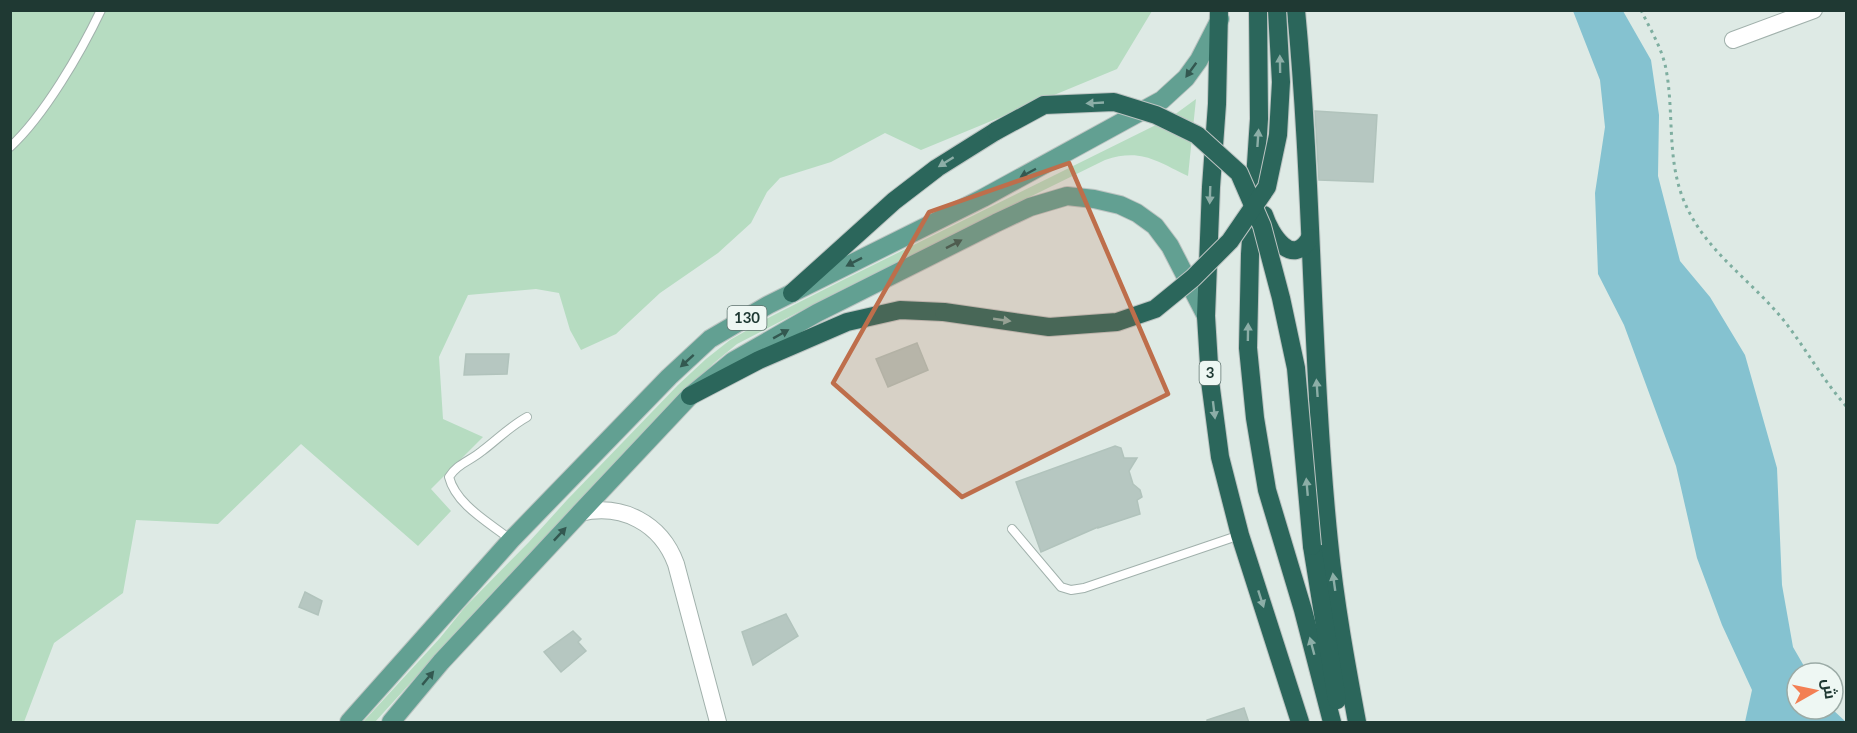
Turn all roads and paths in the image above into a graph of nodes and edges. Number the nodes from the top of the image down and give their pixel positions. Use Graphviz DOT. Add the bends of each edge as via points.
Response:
graph roads {
  1 [pos="101,10"];
  2 [pos="1258,10"];
  3 [pos="1277,10"];
  4 [pos="1296,10"];
  5 [pos="1641,10"];
  6 [pos="1814,10"];
  7 [pos="1220,15"];
  8 [pos="1733,40"];
  9 [pos="10,147"];
  10 [pos="1256,164"];
  11 [pos="1310,238"];
  12 [pos="1283,247"];
  13 [pos="1313,292"];
  14 [pos="792,293"];
  15 [pos="1206,316"];
  16 [pos="690,396"];
  17 [pos="1846,406"];
  18 [pos="527,417"];
  19 [pos="580,513"];
  20 [pos="1012,529"];
  21 [pos="1240,535"];
  22 [pos="512,540"];
  23 [pos="1296,721"];
  24 [pos="349,723"];
  25 [pos="391,723"];
  26 [pos="718,723"];
  27 [pos="1332,723"];
  28 [pos="1341,723"];
  29 [pos="1357,723"];
  1 -- 9 [label="lane" via="65,74 24,134"];
  10 -- 2 [label="highway, one-way" via="1260,119"];
  16 -- 3 [label="highway, one-way, bridge" via="759,360 847,322 900,310 944,312 1049,327 1118,322 1155,309 1230,241 1267,187 1278,135 1281,82"];
  4 -- 11 [label="highway"];
  5 -- 17 [label="path" via="1666,67 1674,163 1694,222 1715,251 1786,322"];
  6 -- 8 [label="street"];
  7 -- 14 [label="main road, 130, one-way" via="1199,60 1162,100 982,198"];
  7 -- 15 [label="highway, 3, one-way"];
  10 -- 12 [label="highway" via="1265,218"];
  27 -- 10 [label="highway, one-way" via="1267,490 1255,418 1248,348"];
  11 -- 12 [label="highway" via="1299,249"];
  11 -- 13 [label="highway"];
  12 -- 13 [label="highway" via="1302,266"];
  29 -- 13 [label="highway, one-way" via="1329,542"];
  14 -- 22 [label="main road, 130, one-way" via="710,339"];
  28 -- 14 [label="highway, one-way, bridge" via="1312,546 1296,368 1281,298 1262,226 1239,173 1197,135 1156,115 1114,102 1044,105 937,168 894,201"];
  16 -- 15 [label="main road, 130, one-way" via="732,361 817,313 1030,207 1067,196 1120,205 1155,226 1170,246"];
  15 -- 21 [label="highway, 3, one-way" via="1220,457"];
  16 -- 19 [label="main road, 130"];
  18 -- 22 [label="lane" via="454,468 449,477 459,497"];
  25 -- 19 [label="main road, 130, one-way" via="441,662"];
  19 -- 26 [label="street" via="604,509 628,513 649,525 665,542 676,564"];
  20 -- 21 [label="lane" via="1061,586 1071,590"];
  21 -- 23 [label="highway, 3, one-way"];
  22 -- 24 [label="main road, 130"];
}
